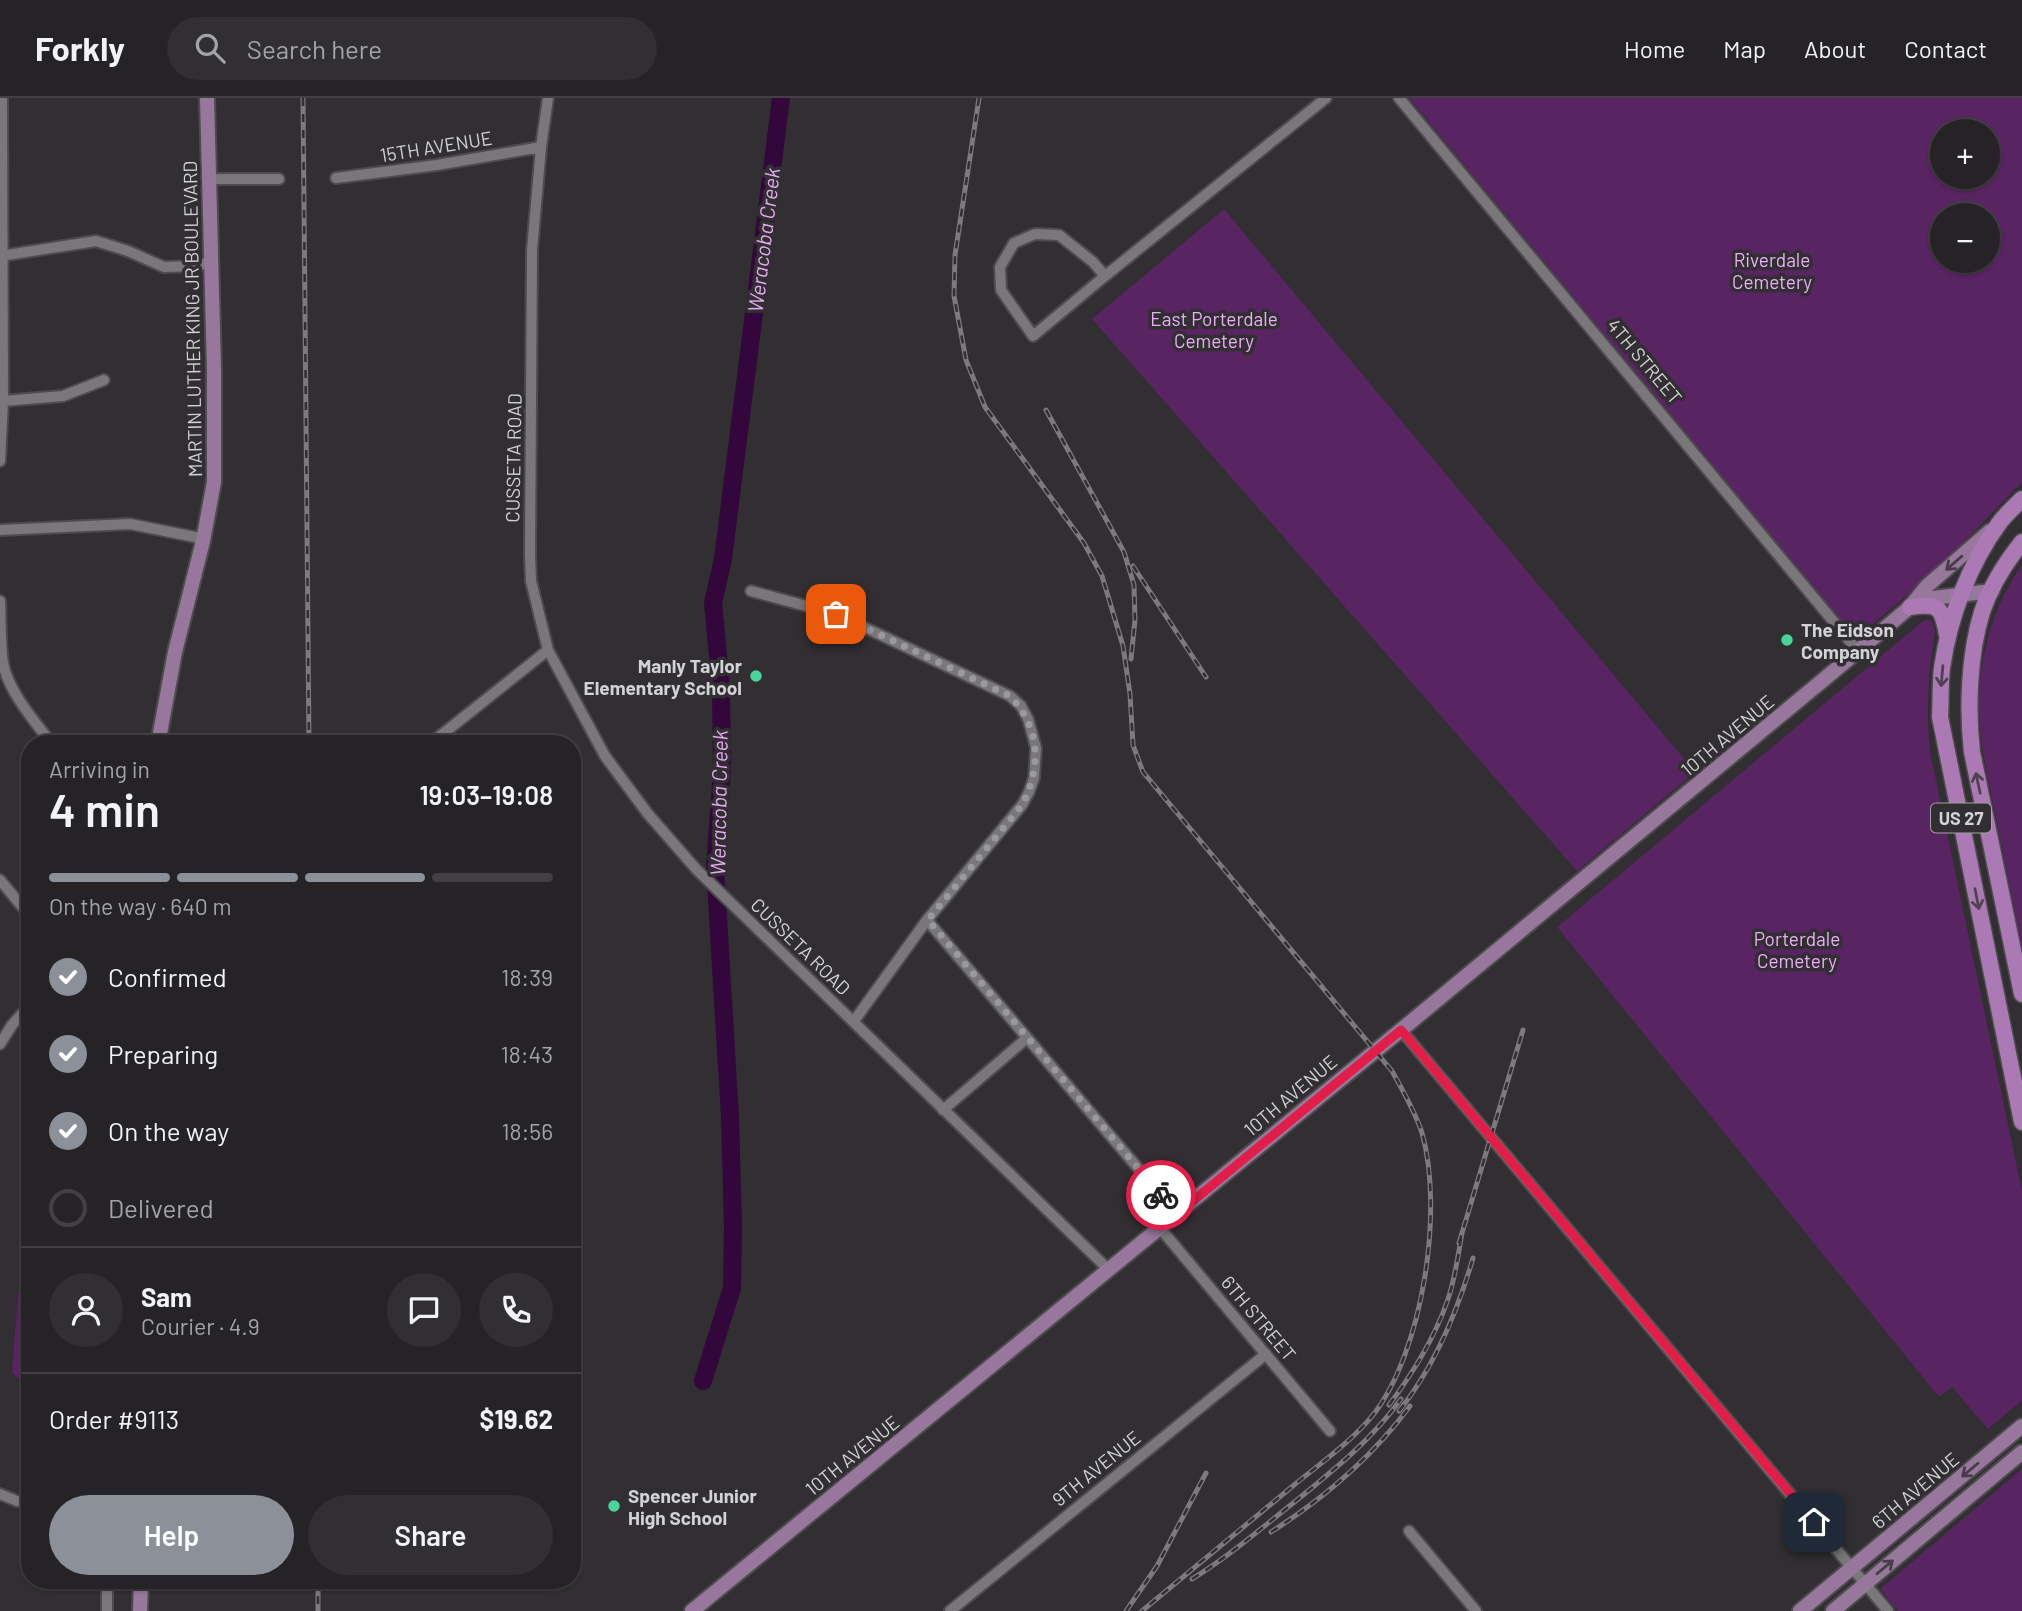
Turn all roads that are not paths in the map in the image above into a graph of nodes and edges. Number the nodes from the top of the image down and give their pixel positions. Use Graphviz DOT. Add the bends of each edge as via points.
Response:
graph roads {
  1 [pos="2,98"];
  2 [pos="207,98"];
  3 [pos="548,98"];
  4 [pos="1326,98"];
  5 [pos="1399,98"];
  6 [pos="541,147"];
  7 [pos="336,178"];
  8 [pos="209,179"];
  9 [pos="279,179"];
  10 [pos="2,256"];
  11 [pos="211,261"];
  12 [pos="1105,276"];
  13 [pos="104,380"];
  14 [pos="3,401"];
  15 [pos="0,461"];
  16 [pos="2022,499"];
  17 [pos="2000,522"];
  18 [pos="0,530"];
  19 [pos="203,541"];
  20 [pos="2022,542"];
  21 [pos="751,591"];
  22 [pos="1992,591"];
  23 [pos="1962,594"];
  24 [pos="0,601"];
  25 [pos="1910,607"];
  26 [pos="1948,638"];
  27 [pos="548,650"];
  28 [pos="1858,651"];
  29 [pos="2,665"];
  30 [pos="45,735"];
  31 [pos="160,735"];
  32 [pos="441,735"];
  33 [pos="0,880"];
  34 [pos="21,905"];
  35 [pos="928,920"];
  36 [pos="2022,994"];
  37 [pos="21,1015"];
  38 [pos="854,1021"];
  39 [pos="1401,1030"];
  40 [pos="1027,1038"];
  41 [pos="0,1044"];
  42 [pos="943,1110"];
  43 [pos="2022,1122"];
  44 [pos="1177,1214"];
  45 [pos="1160,1228"];
  46 [pos="1108,1269"];
  47 [pos="1266,1354"];
  48 [pos="2022,1426"];
  49 [pos="1330,1431"];
  50 [pos="2022,1451"];
  51 [pos="0,1494"];
  52 [pos="21,1502"];
  53 [pos="1409,1531"];
  54 [pos="1852,1568"];
  55 [pos="1866,1584"];
  56 [pos="107,1589"];
  57 [pos="141,1589"];
  58 [pos="107,1611"];
  59 [pos="140,1611"];
  60 [pos="692,1611"];
  61 [pos="950,1611"];
  62 [pos="1476,1611"];
  63 [pos="1800,1611"];
  64 [pos="1833,1611"];
  65 [pos="1888,1611"];
  1 -- 10 [label="street"];
  2 -- 8 [label="main road, MARTIN LUTHER KING JR BOULEVARD"];
  3 -- 6 [label="street, CUSSETA ROAD"];
  4 -- 12 [label="street"];
  5 -- 28 [label="street, 4TH STREET"];
  6 -- 7 [label="street, 15TH AVENUE"];
  6 -- 27 [label="street, CUSSETA ROAD" via="532,250 530,555 531,581"];
  8 -- 9 [label="street"];
  8 -- 11 [label="main road, MARTIN LUTHER KING JR BOULEVARD"];
  10 -- 11 [label="street" via="96,241 164,267"];
  10 -- 14 [label="street"];
  11 -- 19 [label="main road, MARTIN LUTHER KING JR BOULEVARD" via="214,482"];
  12 -- 12 [label="street" via="1032,336 1001,290 1000,267 1014,243 1035,234 1059,236"];
  13 -- 14 [label="street" via="63,396"];
  14 -- 15 [label="street"];
  16 -- 17 [label="highway, US 27"];
  17 -- 23 [label="highway, US 27"];
  17 -- 25 [label="main road, 10TH AVENUE, one-way" via="1927,586"];
  18 -- 19 [label="street" via="130,524"];
  19 -- 31 [label="main road, MARTIN LUTHER KING JR BOULEVARD"];
  20 -- 22 [label="highway, US 27"];
  21 -- 35 [label="street" via="836,614 938,661 1010,696 1028,719 1036,748 1029,792"];
  22 -- 23 [label="main road, 10TH AVENUE"];
  36 -- 22 [label="highway, US 27, one-way" via="1968,720 1973,659 1982,612"];
  23 -- 25 [label="main road, 10TH AVENUE" via="1925,599"];
  23 -- 26 [label="highway, US 27"];
  24 -- 29 [label="street"];
  25 -- 26 [label="highway" via="1928,605 1939,610"];
  25 -- 28 [label="main road, 10TH AVENUE"];
  26 -- 43 [label="highway, US 27, one-way" via="1940,718"];
  27 -- 32 [label="street"];
  27 -- 38 [label="street, CUSSETA ROAD" via="605,757 648,814 697,870"];
  28 -- 39 [label="main road, 10TH AVENUE"];
  29 -- 30 [label="street"];
  33 -- 34 [label="street"];
  35 -- 38 [label="street"];
  35 -- 40 [label="street"];
  37 -- 41 [label="street"];
  38 -- 42 [label="street, CUSSETA ROAD"];
  39 -- 44 [label="main road, 10TH AVENUE"];
  39 -- 54 [label="street"];
  40 -- 42 [label="street"];
  40 -- 44 [label="street"];
  42 -- 46 [label="street, CUSSETA ROAD"];
  44 -- 45 [label="main road, 10TH AVENUE"];
  45 -- 46 [label="main road, 10TH AVENUE"];
  45 -- 47 [label="street, 6TH STREET"];
  46 -- 60 [label="main road, 10TH AVENUE"];
  47 -- 49 [label="street, 6TH STREET"];
  47 -- 61 [label="street, 9TH AVENUE"];
  48 -- 54 [label="main road, 6TH AVENUE, one-way"];
  55 -- 50 [label="main road, 6TH AVENUE, one-way"];
  51 -- 52 [label="street"];
  53 -- 62 [label="street"];
  54 -- 55 [label="street"];
  54 -- 63 [label="main road, 6TH AVENUE"];
  55 -- 64 [label="main road, 6TH AVENUE"];
  55 -- 65 [label="street"];
  56 -- 58 [label="street"];
  57 -- 59 [label="main road"];
}
